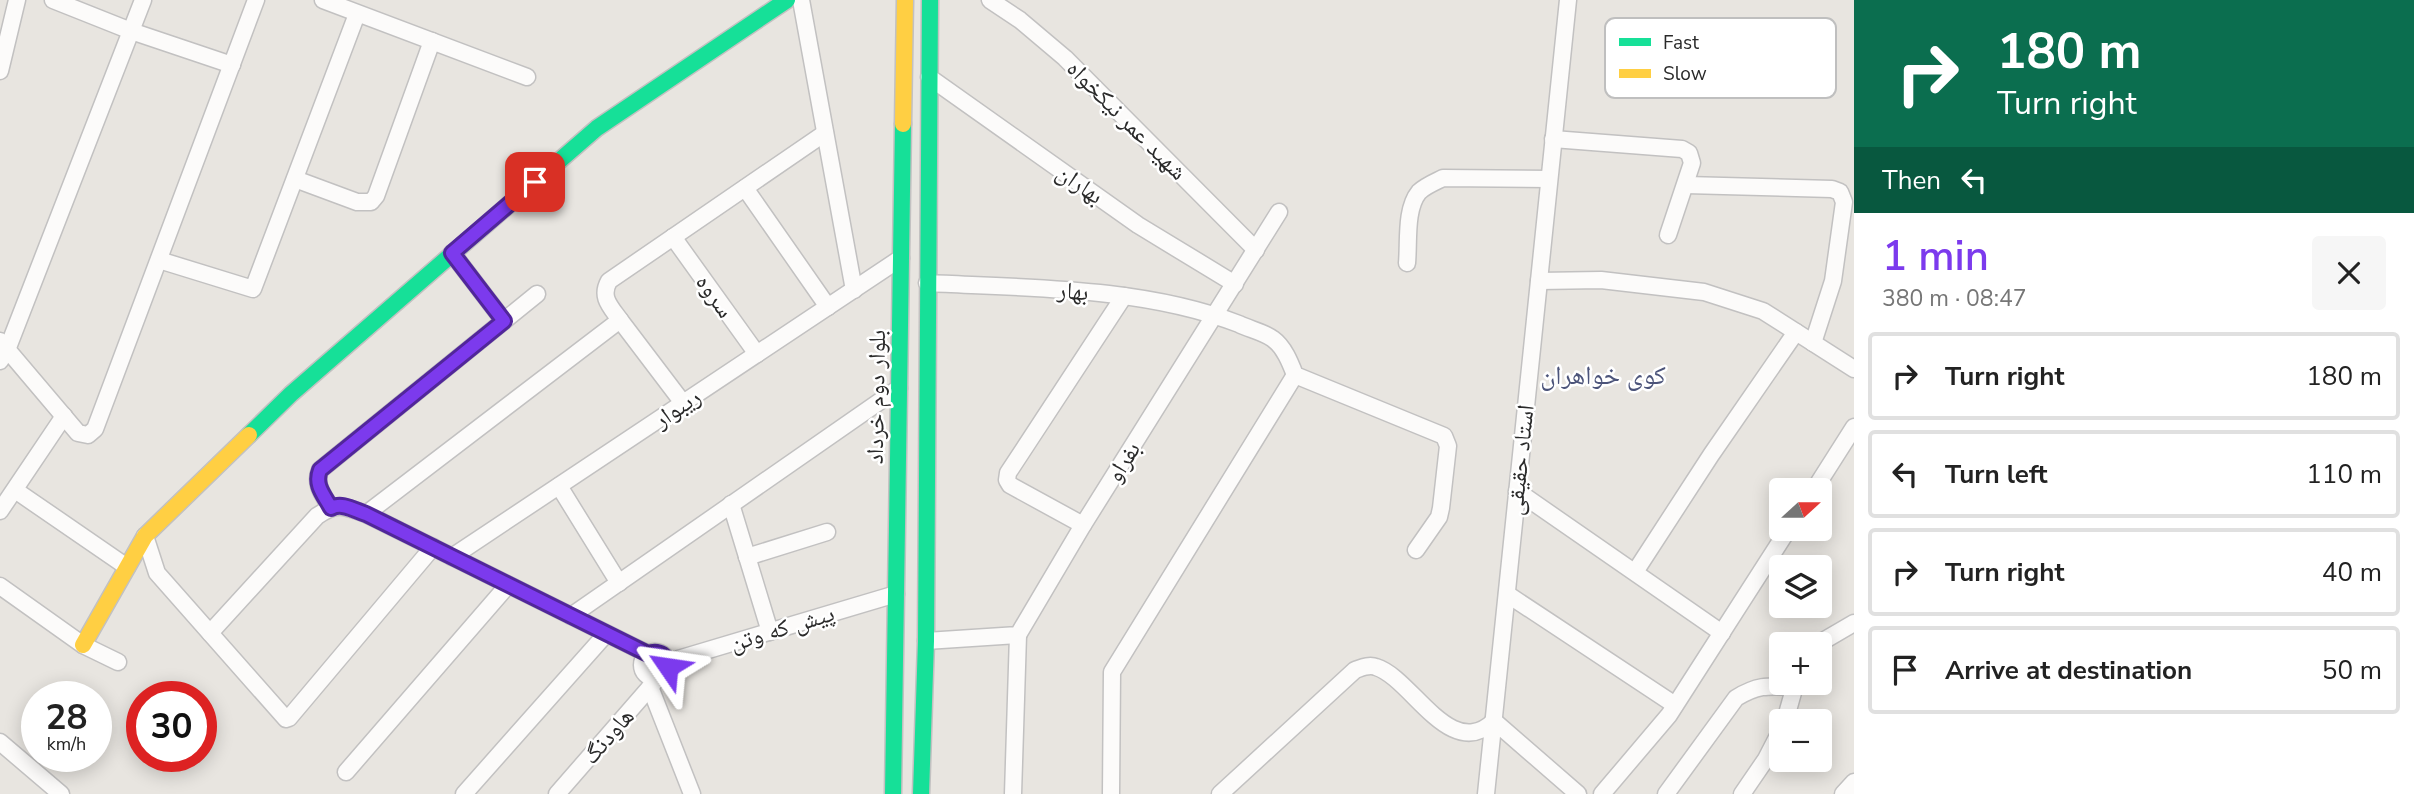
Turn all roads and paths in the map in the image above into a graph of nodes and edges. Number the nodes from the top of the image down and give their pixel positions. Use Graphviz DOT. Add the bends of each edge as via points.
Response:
graph roads {
  1 [pos="17,0"];
  2 [pos="53,0"];
  3 [pos="143,0"];
  4 [pos="256,0"];
  5 [pos="323,0"];
  6 [pos="787,0"];
  7 [pos="801,0"];
  8 [pos="895,0"];
  9 [pos="905,0"];
  10 [pos="930,0"];
  11 [pos="990,0"];
  12 [pos="1567,5"];
  13 [pos="357,14"];
  14 [pos="905,26"];
  15 [pos="131,31"];
  16 [pos="432,41"];
  17 [pos="232,65"];
  18 [pos="0,71"];
  19 [pos="527,77"];
  20 [pos="929,77"];
  21 [pos="825,133"];
  22 [pos="1553,139"];
  23 [pos="1549,178"];
  24 [pos="295,179"];
  25 [pos="1686,185"];
  26 [pos="745,188"];
  27 [pos="1279,212"];
  28 [pos="1668,234"];
  29 [pos="673,237"];
  30 [pos="1256,250"];
  31 [pos="452,253"];
  32 [pos="901,258"];
  33 [pos="159,260"];
  34 [pos="1406,263"];
  35 [pos="1538,281"];
  36 [pos="927,283"];
  37 [pos="1235,284"];
  38 [pos="854,290"];
  39 [pos="537,294"];
  40 [pos="1125,296"];
  41 [pos="828,307"];
  42 [pos="1216,315"];
  43 [pos="620,320"];
  44 [pos="504,321"];
  45 [pos="1796,332"];
  46 [pos="1813,343"];
  47 [pos="2,351"];
  48 [pos="757,354"];
  49 [pos="1854,369"];
  50 [pos="1295,375"];
  51 [pos="899,388"];
  52 [pos="683,403"];
  53 [pos="64,416"];
  54 [pos="1854,427"];
  55 [pos="1822,478"];
  56 [pos="559,486"];
  57 [pos="15,491"];
  58 [pos="1517,491"];
  59 [pos="732,504"];
  60 [pos="331,508"];
  61 [pos="0,512"];
  62 [pos="366,514"];
  63 [pos="1083,525"];
  64 [pos="827,531"];
  65 [pos="145,536"];
  66 [pos="1781,541"];
  67 [pos="433,547"];
  68 [pos="1416,550"];
  69 [pos="747,556"];
  70 [pos="452,557"];
  71 [pos="128,567"];
  72 [pos="1635,572"];
  73 [pos="619,583"];
  74 [pos="508,585"];
  75 [pos="0,586"];
  76 [pos="896,594"];
  77 [pos="1507,594"];
  78 [pos="571,616"];
  79 [pos="1854,623"];
  80 [pos="770,632"];
  81 [pos="210,633"];
  82 [pos="1723,633"];
  83 [pos="606,634"];
  84 [pos="1018,635"];
  85 [pos="1832,636"];
  86 [pos="926,641"];
  87 [pos="83,645"];
  88 [pos="648,654"];
  89 [pos="118,662"];
  90 [pos="668,662"];
  91 [pos="654,682"];
  92 [pos="1769,686"];
  93 [pos="1675,705"];
  94 [pos="1494,722"];
  95 [pos="0,741"];
  96 [pos="1769,753"];
  97 [pos="346,772"];
  98 [pos="1854,782"];
  99 [pos="61,794"];
  100 [pos="464,794"];
  101 [pos="557,794"];
  102 [pos="692,794"];
  103 [pos="893,794"];
  104 [pos="921,794"];
  105 [pos="1013,794"];
  106 [pos="1111,794"];
  107 [pos="1220,794"];
  108 [pos="1486,794"];
  109 [pos="1578,794"];
  110 [pos="1602,794"];
  111 [pos="1666,794"];
  112 [pos="1742,794"];
  113 [pos="1843,794"];
  1 -- 18 [label="street"];
  2 -- 15 [label="street"];
  3 -- 15 [label="street"];
  4 -- 17 [label="street"];
  5 -- 13 [label="street"];
  6 -- 31 [label="street" via="597,128"];
  7 -- 21 [label="street"];
  8 -- 14 [label="street"];
  9 -- 14 [label="street, بلوار دوم خرداد"];
  10 -- 20 [label="street, بلوار دوم خرداد"];
  11 -- 30 [label="street, شهید عمر نیکخواه" via="1065,58"];
  12 -- 22 [label="street, استاد حقیقی"];
  13 -- 16 [label="street"];
  13 -- 24 [label="street"];
  14 -- 32 [label="street, بلوار دوم خرداد"];
  15 -- 17 [label="street"];
  15 -- 47 [label="street"];
  16 -- 19 [label="street"];
  16 -- 24 [label="street" via="371,202 357,202"];
  17 -- 33 [label="street"];
  20 -- 36 [label="street, بلوار دوم خرداد"];
  20 -- 37 [label="street, بهاران" via="1138,225"];
  21 -- 26 [label="street"];
  21 -- 38 [label="street"];
  22 -- 23 [label="street, استاد حقیقی"];
  22 -- 25 [label="street" via="1682,149 1692,163"];
  23 -- 34 [label="street" via="1443,178 1429,185 1412,208"];
  23 -- 35 [label="street, استاد حقیقی"];
  24 -- 33 [label="street" via="253,289"];
  25 -- 28 [label="street"];
  25 -- 46 [label="street" via="1840,192 1844,202 1833,281"];
  26 -- 29 [label="street"];
  26 -- 41 [label="street"];
  27 -- 30 [label="street, بفراو"];
  29 -- 43 [label="street" via="608,281 604,297"];
  29 -- 48 [label="street, سروه"];
  30 -- 37 [label="street, بفراو"];
  31 -- 44 [label="street"];
  31 -- 65 [label="street" via="291,394"];
  32 -- 38 [label="street, ریبوار"];
  32 -- 51 [label="street, بلوار دوم خرداد"];
  33 -- 53 [label="street" via="95,429 88,435 78,433"];
  35 -- 45 [label="street" via="1601,280 1704,292 1763,311"];
  35 -- 58 [label="street, استاد حقیقی"];
  36 -- 40 [label="street, بهار"];
  36 -- 86 [label="street, بلوار دوم خرداد"];
  37 -- 42 [label="street, بفراو"];
  38 -- 41 [label="street, ریبوار"];
  39 -- 44 [label="street"];
  40 -- 42 [label="street, بهار"];
  40 -- 63 [label="street" via="1008,473 1010,485"];
  41 -- 48 [label="street, ریبوار"];
  42 -- 50 [label="street, بهار" via="1272,338"];
  42 -- 63 [label="street, بفراو"];
  43 -- 52 [label="street"];
  43 -- 62 [label="street"];
  44 -- 60 [label="street" via="320,470 318,485"];
  45 -- 46 [label="street"];
  45 -- 72 [label="street"];
  46 -- 49 [label="street"];
  47 -- 53 [label="street"];
  48 -- 52 [label="street, ریبوار"];
  50 -- 68 [label="street" via="1444,436 1448,446 1441,508"];
  50 -- 106 [label="street" via="1112,672"];
  51 -- 59 [label="street"];
  51 -- 76 [label="street, بلوار دوم خرداد"];
  52 -- 56 [label="street, ریبوار"];
  53 -- 57 [label="street"];
  54 -- 55 [label="street"];
  56 -- 70 [label="street, ریبوار"];
  56 -- 73 [label="street"];
  57 -- 61 [label="street"];
  57 -- 71 [label="street"];
  58 -- 72 [label="street"];
  58 -- 77 [label="street, استاد حقیقی"];
  59 -- 69 [label="street"];
  59 -- 73 [label="street"];
  60 -- 62 [label="street" via="349,507"];
  60 -- 81 [label="street" via="317,516"];
  62 -- 67 [label="street"];
  63 -- 84 [label="street, بفراو"];
  64 -- 69 [label="street"];
  65 -- 71 [label="street"];
  65 -- 81 [label="street" via="157,573"];
  66 -- 82 [label="street"];
  67 -- 70 [label="street"];
  67 -- 81 [label="street" via="289,718 282,716"];
  69 -- 80 [label="street"];
  70 -- 74 [label="street"];
  71 -- 87 [label="street"];
  72 -- 82 [label="street"];
  73 -- 78 [label="street"];
  74 -- 78 [label="street"];
  74 -- 97 [label="street"];
  75 -- 87 [label="street"];
  76 -- 80 [label="street, پیش که وتن"];
  76 -- 103 [label="street, بلوار دوم خرداد"];
  77 -- 93 [label="street"];
  77 -- 94 [label="street, استاد حقیقی"];
  78 -- 83 [label="street"];
  79 -- 85 [label="street"];
  80 -- 90 [label="street, پیش که وتن"];
  82 -- 93 [label="street"];
  83 -- 88 [label="street"];
  83 -- 100 [label="street"];
  84 -- 86 [label="street"];
  84 -- 105 [label="street"];
  86 -- 104 [label="street, بلوار دوم خرداد"];
  87 -- 89 [label="street"];
  88 -- 90 [label="street" via="662,654"];
  88 -- 91 [label="street" via="643,668"];
  90 -- 91 [label="street" via="666,672"];
  91 -- 101 [label="street, هاودنگ"];
  91 -- 102 [label="street"];
  92 -- 111 [label="street" via="1752,688 1736,698"];
  93 -- 110 [label="street"];
  94 -- 107 [label="street" via="1484,730 1459,732 1388,674 1365,666 1355,670"];
  94 -- 108 [label="street, استاد حقیقی"];
  94 -- 109 [label="street"];
  95 -- 99 [label="street"];
  96 -- 112 [label="street"];
  98 -- 113 [label="street"];
}
